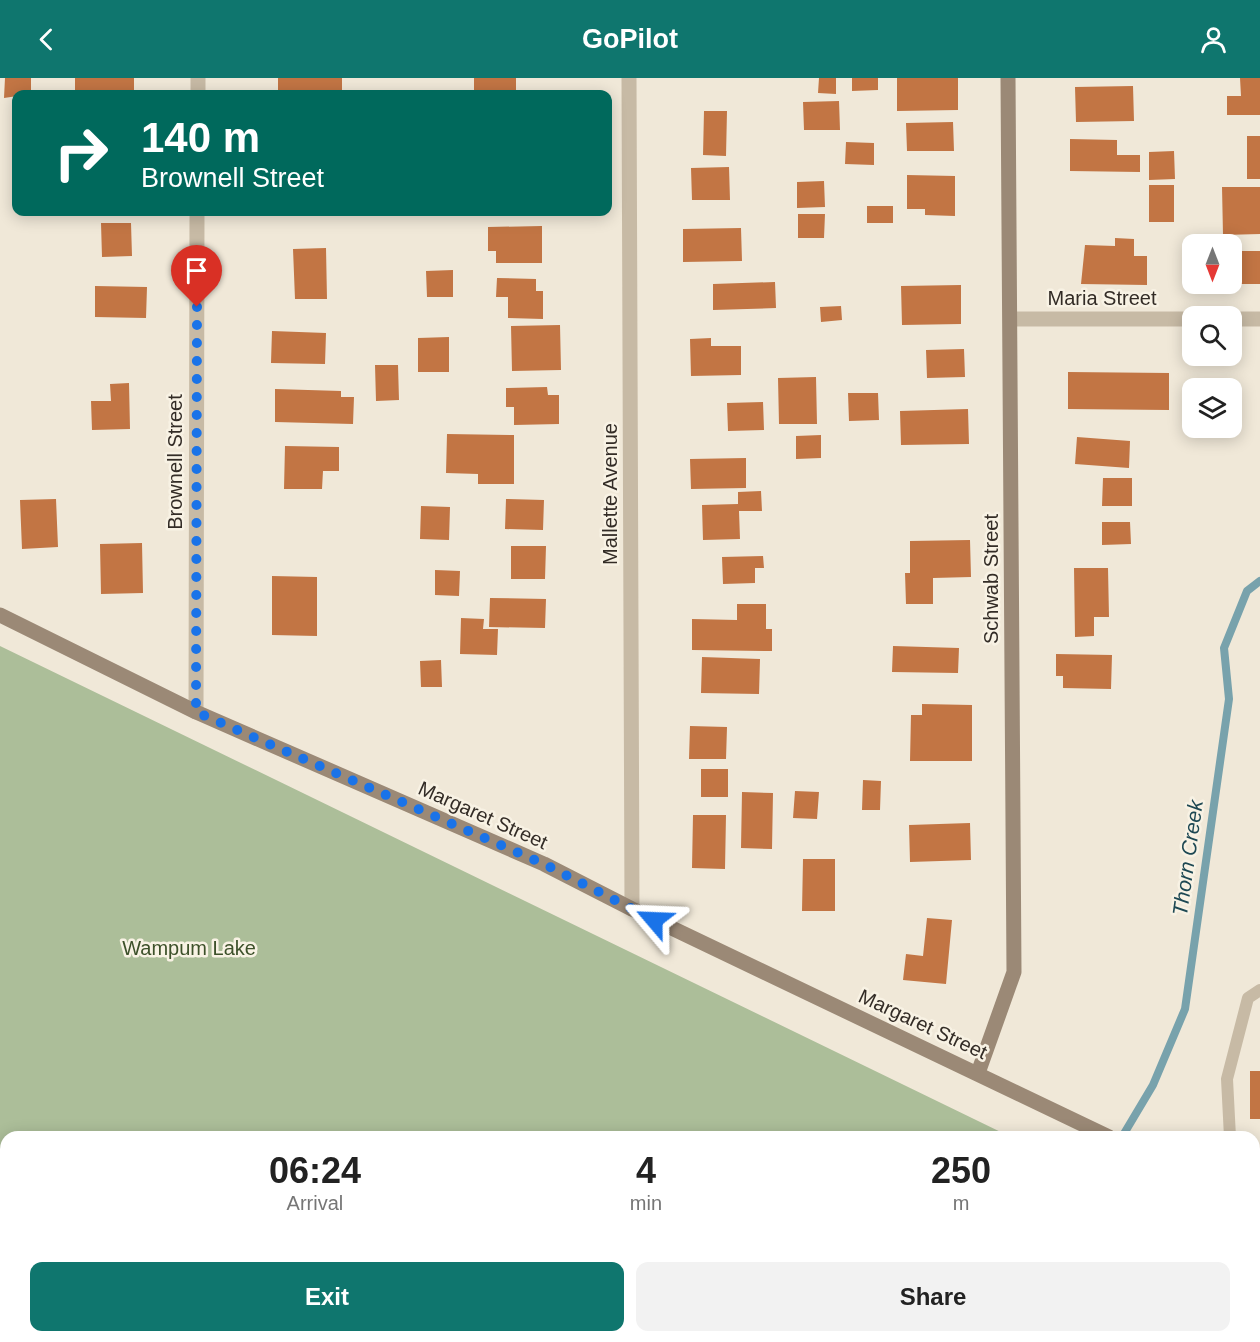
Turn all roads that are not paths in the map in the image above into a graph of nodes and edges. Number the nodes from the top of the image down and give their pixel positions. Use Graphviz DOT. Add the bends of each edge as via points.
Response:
graph roads {
  1 [pos="629,78"];
  2 [pos="1008,78"];
  3 [pos="197,216"];
  4 [pos="1012,319"];
  5 [pos="1182,319"];
  6 [pos="1242,319"];
  7 [pos="1260,319"];
  8 [pos="0,615"];
  9 [pos="196,712"];
  10 [pos="632,909"];
  11 [pos="1260,990"];
  12 [pos="978,1073"];
  13 [pos="1097,1131"];
  14 [pos="1230,1131"];
  1 -- 10 [label="street, Mallette Avenue"];
  2 -- 4 [label="street, Schwab Street"];
  3 -- 9 [label="street, Brownell Street"];
  4 -- 5 [label="street, Maria Street"];
  4 -- 12 [label="street, Schwab Street" via="1014,972"];
  6 -- 7 [label="street"];
  8 -- 9 [label="street, Margaret Street"];
  9 -- 10 [label="street, Margaret Street" via="544,864"];
  10 -- 12 [label="street, Margaret Street"];
  11 -- 14 [label="lane" via="1248,998 1227,1079"];
  12 -- 13 [label="street, Margaret Street"];
}
